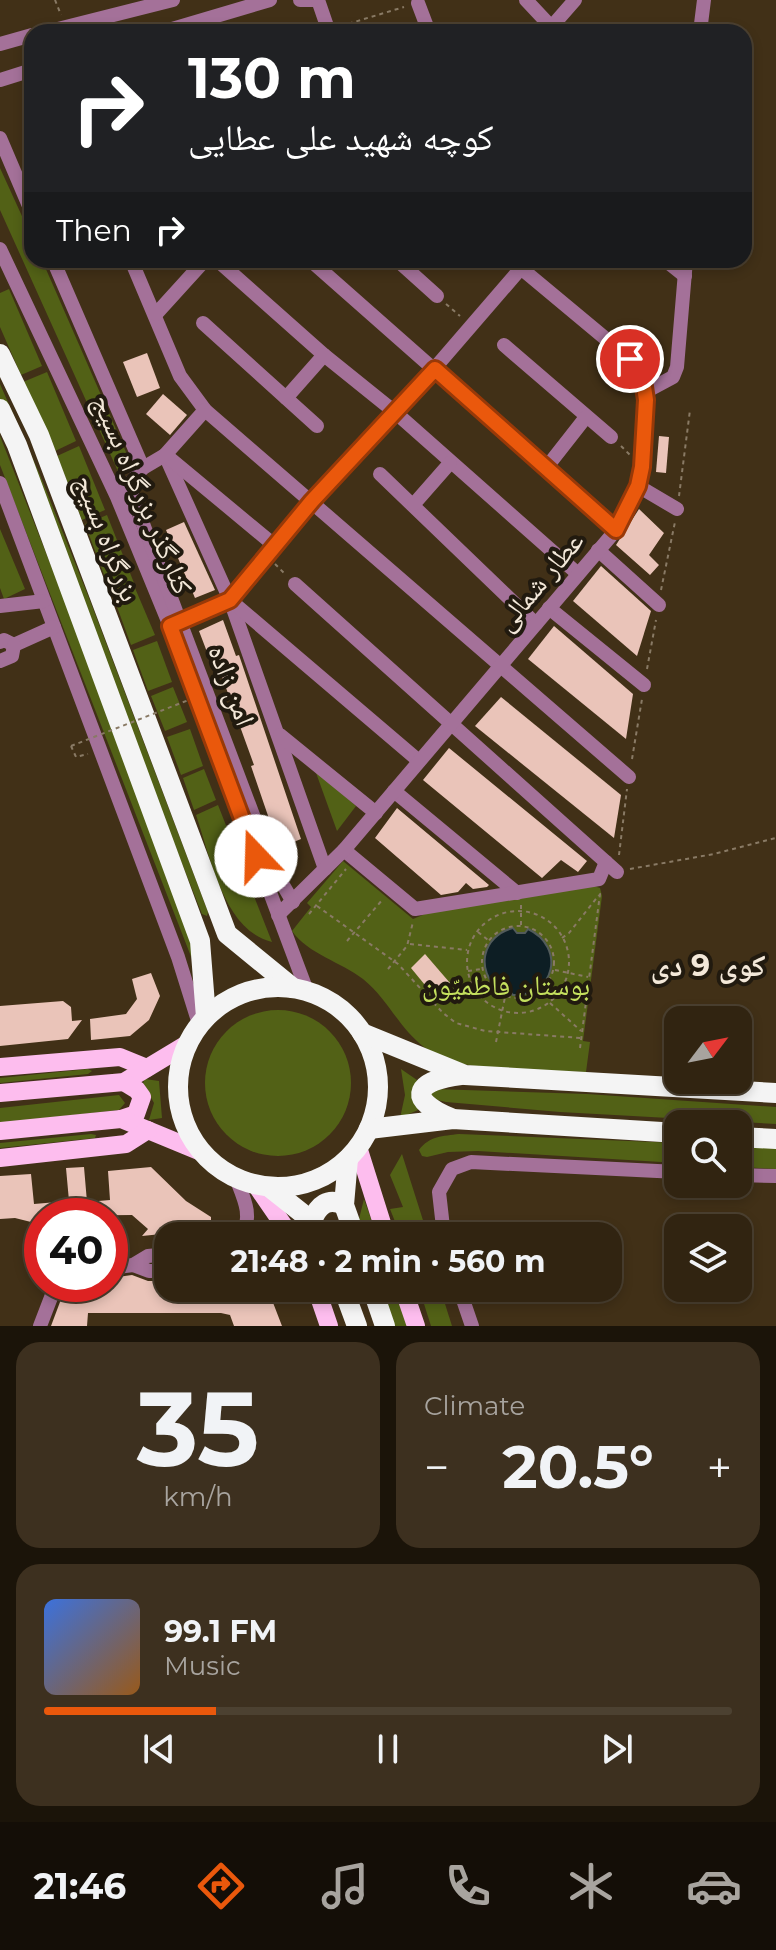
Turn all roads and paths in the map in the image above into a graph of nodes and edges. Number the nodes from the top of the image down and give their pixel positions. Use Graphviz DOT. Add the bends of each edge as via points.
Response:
graph roads {
  1 [pos="55,0"];
  2 [pos="173,0"];
  3 [pos="270,0"];
  4 [pos="300,0"];
  5 [pos="317,0"];
  6 [pos="526,0"];
  7 [pos="575,0"];
  8 [pos="704,0"];
  9 [pos="418,3"];
  10 [pos="66,24"];
  11 [pos="79,24"];
  12 [pos="189,24"];
  13 [pos="326,24"];
  14 [pos="350,24"];
  15 [pos="426,24"];
  16 [pos="546,24"];
  17 [pos="556,24"];
  18 [pos="701,24"];
  19 [pos="24,38"];
  20 [pos="0,44"];
  21 [pos="24,72"];
  22 [pos="0,80"];
  23 [pos="0,138"];
  24 [pos="24,194"];
  25 [pos="0,249"];
  26 [pos="56,268"];
  27 [pos="135,268"];
  28 [pos="198,268"];
  29 [pos="226,268"];
  30 [pos="322,268"];
  31 [pos="406,268"];
  32 [pos="516,268"];
  33 [pos="526,268"];
  34 [pos="675,268"];
  35 [pos="686,268"];
  36 [pos="685,276"];
  37 [pos="437,296"];
  38 [pos="156,314"];
  39 [pos="203,323"];
  40 [pos="471,326"];
  41 [pos="504,345"];
  42 [pos="0,354"];
  43 [pos="324,355"];
  44 [pos="435,369"];
  45 [pos="645,392"];
  46 [pos="286,398"];
  47 [pos="0,409"];
  48 [pos="205,410"];
  49 [pos="396,413"];
  50 [pos="586,417"];
  51 [pos="317,426"];
  52 [pos="611,437"];
  53 [pos="165,455"];
  54 [pos="450,463"];
  55 [pos="642,467"];
  56 [pos="143,468"];
  57 [pos="546,468"];
  58 [pos="380,474"];
  59 [pos="0,483"];
  60 [pos="128,484"];
  61 [pos="638,486"];
  62 [pos="117,497"];
  63 [pos="312,501"];
  64 [pos="414,504"];
  65 [pos="677,509"];
  66 [pos="616,530"];
  67 [pos="270,550"];
  68 [pos="598,550"];
  69 [pos="578,574"];
  70 [pos="295,584"];
  71 [pos="230,600"];
  72 [pos="44,601"];
  73 [pos="659,605"];
  74 [pos="0,606"];
  75 [pos="549,608"];
  76 [pos="175,623"];
  77 [pos="536,624"];
  78 [pos="54,627"];
  79 [pos="7,643"];
  80 [pos="0,661"];
  81 [pos="501,665"];
  82 [pos="644,685"];
  83 [pos="204,694"];
  84 [pos="450,725"];
  85 [pos="278,733"];
  86 [pos="76,757"];
  87 [pos="419,761"];
  88 [pos="629,777"];
  89 [pos="394,791"];
  90 [pos="376,813"];
  91 [pos="776,838"];
  92 [pos="344,850"];
  93 [pos="347,867"];
  94 [pos="611,867"];
  95 [pos="325,869"];
  96 [pos="595,888"];
  97 [pos="517,893"];
  98 [pos="600,894"];
  99 [pos="384,898"];
  100 [pos="293,902"];
  101 [pos="316,905"];
  102 [pos="522,911"];
  103 [pos="309,914"];
  104 [pos="278,915"];
  105 [pos="416,916"];
  106 [pos="521,925"];
  107 [pos="477,931"];
  108 [pos="354,933"];
  109 [pos="227,934"];
  110 [pos="562,938"];
  111 [pos="488,940"];
  112 [pos="200,941"];
  113 [pos="347,941"];
  114 [pos="408,944"];
  115 [pos="468,950"];
  116 [pos="396,962"];
  117 [pos="482,968"];
  118 [pos="388,969"];
  119 [pos="553,970"];
  120 [pos="468,971"];
  121 [pos="567,973"];
  122 [pos="589,978"];
  123 [pos="300,990"];
  124 [pos="505,996"];
  125 [pos="549,1002"];
  126 [pos="502,1010"];
  127 [pos="203,1020"];
  128 [pos="497,1032"];
  129 [pos="582,1032"];
  130 [pos="362,1033"];
  131 [pos="581,1038"];
  132 [pos="496,1042"];
  133 [pos="187,1044"];
  134 [pos="580,1048"];
  135 [pos="0,1067"];
  136 [pos="147,1068"];
  137 [pos="465,1075"];
  138 [pos="124,1082"];
  139 [pos="0,1093"];
  140 [pos="776,1093"];
  141 [pos="121,1119"];
  142 [pos="453,1119"];
  143 [pos="369,1129"];
  144 [pos="148,1130"];
  145 [pos="0,1131"];
  146 [pos="664,1132"];
  147 [pos="752,1138"];
  148 [pos="776,1139"];
  149 [pos="201,1152"];
  150 [pos="353,1153"];
  151 [pos="0,1158"];
  152 [pos="664,1171"];
  153 [pos="752,1175"];
  154 [pos="776,1176"];
  155 [pos="236,1178"];
  156 [pos="263,1186"];
  157 [pos="344,1205"];
  158 [pos="248,1222"];
  159 [pos="283,1222"];
  160 [pos="308,1222"];
  161 [pos="317,1222"];
  162 [pos="350,1222"];
  163 [pos="382,1222"];
  164 [pos="442,1222"];
  165 [pos="154,1255"];
  166 [pos="133,1265"];
  167 [pos="128,1266"];
  168 [pos="154,1271"];
  169 [pos="49,1302"];
  170 [pos="321,1302"];
  171 [pos="348,1302"];
  172 [pos="377,1302"];
  173 [pos="408,1302"];
  174 [pos="464,1302"];
  175 [pos="40,1326"];
  176 [pos="329,1326"];
  177 [pos="357,1326"];
  178 [pos="385,1326"];
  179 [pos="416,1326"];
  180 [pos="472,1326"];
  1 -- 10 [label="path"];
  2 -- 11 [label="street"];
  3 -- 12 [label="street"];
  4 -- 5 [label="street"];
  5 -- 13 [label="street"];
  6 -- 16 [label="street"];
  7 -- 17 [label="street"];
  8 -- 18 [label="street"];
  9 -- 14 [label="path"];
  9 -- 15 [label="street"];
  19 -- 20 [label="street"];
  21 -- 22 [label="street"];
  23 -- 24 [label="street"];
  25 -- 62 [label="street, کنارگذر بزرگراه بسیج"];
  26 -- 56 [label="street"];
  27 -- 38 [label="street"];
  28 -- 38 [label="street"];
  29 -- 43 [label="street"];
  30 -- 44 [label="street"];
  31 -- 37 [label="street"];
  32 -- 40 [label="street"];
  33 -- 45 [label="street, عطار شمالی" via="630,359"];
  34 -- 36 [label="street"];
  35 -- 36 [label="street"];
  36 -- 45 [label="street" via="677,367 673,377"];
  37 -- 40 [label="path"];
  38 -- 48 [label="street" via="180,376"];
  39 -- 46 [label="street"];
  40 -- 44 [label="street"];
  41 -- 50 [label="street"];
  42 -- 109 [label="highway, بزرگراه بسیج" via="39,435"];
  43 -- 46 [label="street"];
  43 -- 49 [label="street"];
  44 -- 49 [label="street"];
  44 -- 57 [label="street"];
  45 -- 55 [label="street, عطار شمالی"];
  46 -- 51 [label="street"];
  47 -- 112 [label="highway, بزرگراه بسیج"];
  48 -- 53 [label="street"];
  48 -- 63 [label="street"];
  49 -- 54 [label="street"];
  49 -- 63 [label="street"];
  50 -- 52 [label="street"];
  50 -- 57 [label="street"];
  52 -- 55 [label="path"];
  53 -- 56 [label="street"];
  53 -- 67 [label="street"];
  53 -- 71 [label="street"];
  54 -- 64 [label="street"];
  54 -- 69 [label="street"];
  55 -- 61 [label="street, عطار شمالی"];
  56 -- 60 [label="street"];
  57 -- 66 [label="street"];
  58 -- 64 [label="street"];
  59 -- 72 [label="street"];
  60 -- 62 [label="street"];
  60 -- 76 [label="street, امن زاده"];
  61 -- 65 [label="street"];
  61 -- 66 [label="street, عطار شمالی"];
  62 -- 76 [label="street, کنارگذر بزرگراه بسیج"];
  63 -- 67 [label="street"];
  63 -- 81 [label="street"];
  64 -- 77 [label="street"];
  66 -- 68 [label="street, عطار شمالی"];
  67 -- 70 [label="path"];
  67 -- 71 [label="street"];
  68 -- 69 [label="street, عطار شمالی"];
  68 -- 73 [label="street"];
  69 -- 75 [label="street, عطار شمالی"];
  70 -- 84 [label="street"];
  71 -- 76 [label="street"];
  71 -- 85 [label="street"];
  71 -- 87 [label="street"];
  72 -- 74 [label="street"];
  72 -- 78 [label="street"];
  73 -- 82 [label="path"];
  75 -- 77 [label="street, عطار شمالی"];
  75 -- 82 [label="street"];
  76 -- 100 [label="street, امن زاده" via="273,868"];
  76 -- 104 [label="street, کنارگذر بزرگراه بسیج"];
  77 -- 81 [label="street, عطار شمالی"];
  78 -- 79 [label="street"];
  78 -- 127 [label="street"];
  79 -- 80 [label="street" via="12,656"];
  81 -- 84 [label="street, عطار شمالی"];
  81 -- 88 [label="street"];
  82 -- 88 [label="path"];
  83 -- 86 [label="path, bridge" via="71,746"];
  84 -- 87 [label="street, عطار شمالی"];
  84 -- 94 [label="street"];
  85 -- 90 [label="street"];
  85 -- 95 [label="street"];
  87 -- 89 [label="street, عطار شمالی"];
  88 -- 94 [label="path"];
  89 -- 90 [label="street, عطار شمالی"];
  89 -- 97 [label="street"];
  90 -- 92 [label="street, عطار شمالی"];
  91 -- 94 [label="path" via="714,854"];
  92 -- 95 [label="street, عطار شمالی"];
  92 -- 105 [label="street"];
  93 -- 101 [label="path"];
  94 -- 97 [label="street" via="599,879"];
  95 -- 100 [label="street, عطار شمالی"];
  96 -- 98 [label="path"];
  97 -- 102 [label="path"];
  97 -- 105 [label="street"];
  98 -- 110 [label="path"];
  98 -- 122 [label="path"];
  99 -- 108 [label="path"];
  100 -- 104 [label="street, عطار شمالی"];
  101 -- 103 [label="path"];
  101 -- 108 [label="path"];
  102 -- 106 [label="path"];
  102 -- 107 [label="path" via="498,915"];
  102 -- 110 [label="path" via="543,918"];
  104 -- 123 [label="street, کنارگذر بزرگراه بسیج"];
  105 -- 114 [label="path"];
  106 -- 111 [label="path" via="503,928"];
  106 -- 119 [label="path" via="546,939 553,951"];
  107 -- 111 [label="path"];
  107 -- 115 [label="path"];
  108 -- 113 [label="path"];
  108 -- 116 [label="path"];
  109 -- 112 [label="highway" via="217,951 209,951"];
  109 -- 123 [label="highway"];
  110 -- 121 [label="path"];
  111 -- 117 [label="path"];
  112 -- 127 [label="highway, بزرگراه بسیج"];
  114 -- 115 [label="path"];
  114 -- 116 [label="path"];
  115 -- 120 [label="path"];
  116 -- 118 [label="path"];
  116 -- 128 [label="path" via="450,1020"];
  117 -- 120 [label="path"];
  117 -- 124 [label="path" via="489,985"];
  119 -- 121 [label="path"];
  119 -- 124 [label="path" via="532,996"];
  120 -- 126 [label="path" via="478,993"];
  121 -- 122 [label="path"];
  121 -- 125 [label="path"];
  122 -- 129 [label="path"];
  123 -- 127 [label="highway" via="269,987 246,992"];
  123 -- 130 [label="highway" via="328,1001"];
  124 -- 126 [label="path"];
  125 -- 126 [label="path" via="528,1012"];
  125 -- 129 [label="path"];
  126 -- 128 [label="path"];
  127 -- 133 [label="highway"];
  128 -- 131 [label="path"];
  128 -- 132 [label="path"];
  129 -- 131 [label="path"];
  130 -- 137 [label="highway"];
  130 -- 143 [label="highway" via="377,1080"];
  131 -- 134 [label="path"];
  133 -- 136 [label="main road"];
  133 -- 149 [label="highway" via="178,1100 186,1128"];
  135 -- 136 [label="main road" via="120,1057"];
  136 -- 138 [label="main road"];
  137 -- 140 [label="highway"];
  137 -- 142 [label="highway" via="437,1078 423,1089 428,1108"];
  138 -- 139 [label="main road"];
  138 -- 141 [label="main road" via="142,1097 136,1114"];
  141 -- 144 [label="main road"];
  141 -- 145 [label="main road"];
  142 -- 143 [label="highway"];
  142 -- 146 [label="highway"];
  143 -- 150 [label="highway"];
  144 -- 149 [label="main road"];
  144 -- 151 [label="main road" via="126,1144"];
  147 -- 148 [label="highway"];
  149 -- 155 [label="highway"];
  150 -- 156 [label="highway" via="312,1181"];
  150 -- 157 [label="highway"];
  150 -- 163 [label="main road"];
  152 -- 164 [label="street" via="471,1162 452,1169 439,1192"];
  153 -- 154 [label="street"];
  155 -- 156 [label="highway"];
  155 -- 158 [label="street"];
  156 -- 159 [label="main road"];
  156 -- 160 [label="highway"];
  157 -- 161 [label="highway" via="336,1201 317,1208"];
  157 -- 162 [label="highway"];
  165 -- 166 [label="street"];
  166 -- 167 [label="street"];
  166 -- 168 [label="street"];
  169 -- 175 [label="street"];
  170 -- 176 [label="main road"];
  171 -- 177 [label="highway"];
  172 -- 178 [label="highway"];
  173 -- 179 [label="main road"];
  174 -- 180 [label="street"];
}
